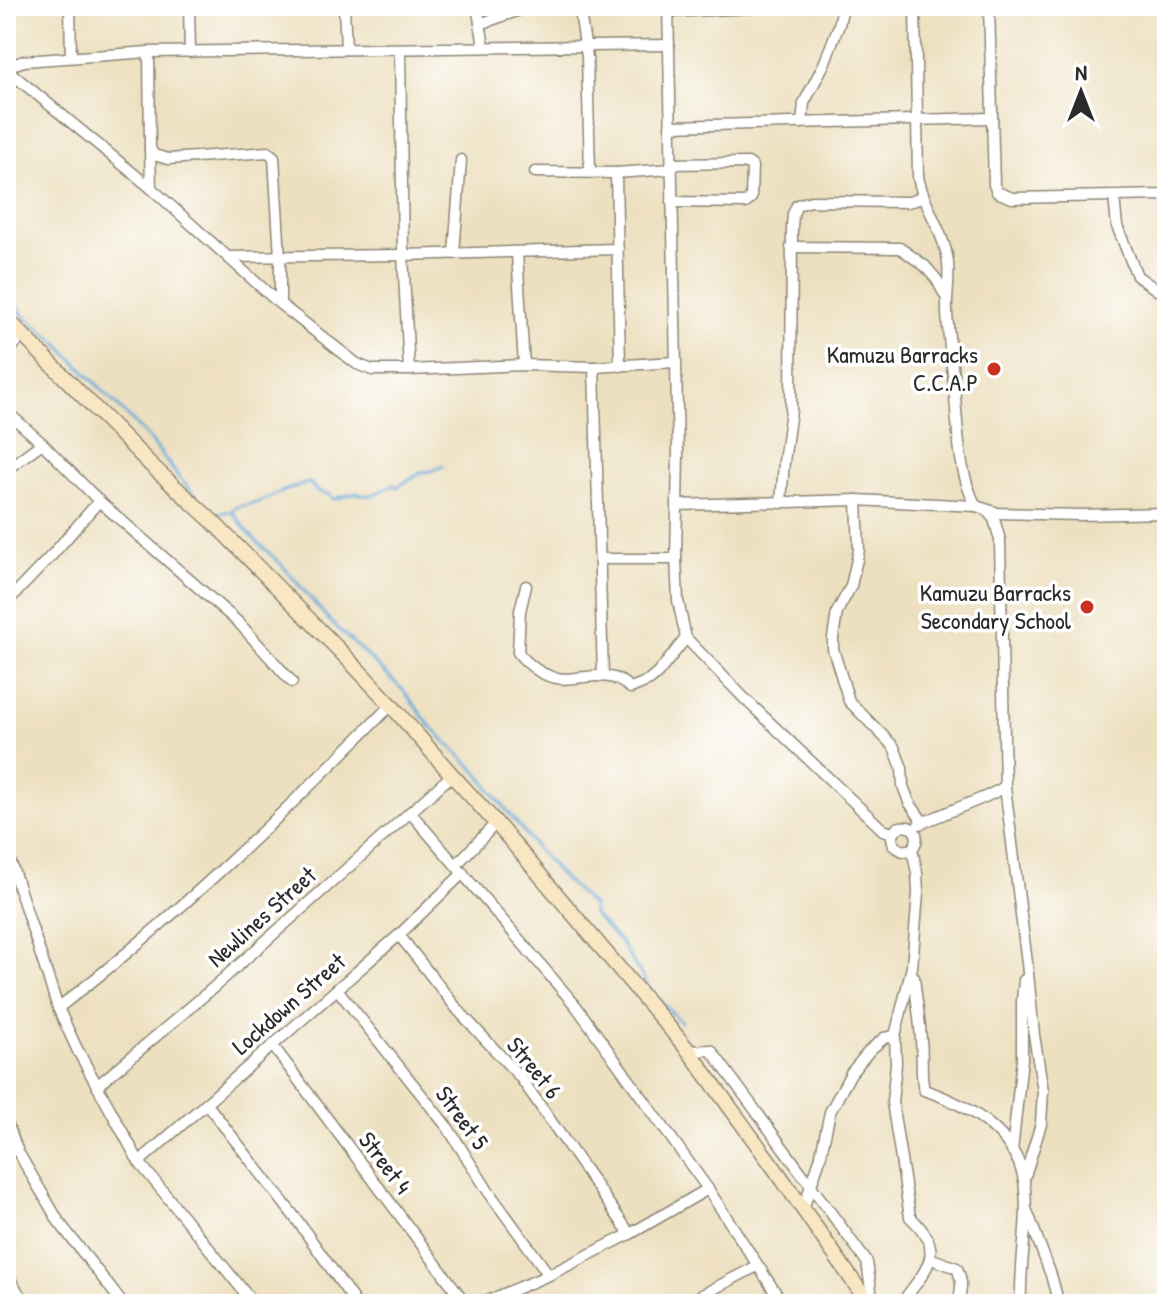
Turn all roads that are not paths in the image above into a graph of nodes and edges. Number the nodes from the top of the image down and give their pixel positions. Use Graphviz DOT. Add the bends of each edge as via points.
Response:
graph roads {
  1 [pos="70,6"];
  2 [pos="189,6"];
  3 [pos="344,6"];
  4 [pos="477,6"];
  5 [pos="531,6"];
  6 [pos="579,6"];
  7 [pos="843,6"];
  8 [pos="915,6"];
  9 [pos="989,6"];
  10 [pos="755,8"];
  11 [pos="668,9"];
  12 [pos="480,24"];
  13 [pos="668,45"];
  14 [pos="484,46"];
  15 [pos="585,47"];
  16 [pos="346,49"];
  17 [pos="400,50"];
  18 [pos="149,52"];
  19 [pos="190,52"];
  20 [pos="71,57"];
  21 [pos="7,72"];
  22 [pos="992,118"];
  23 [pos="918,120"];
  24 [pos="802,123"];
  25 [pos="670,126"];
  26 [pos="150,149"];
  27 [pos="461,160"];
  28 [pos="671,166"];
  29 [pos="535,172"];
  30 [pos="590,172"];
  31 [pos="616,173"];
  32 [pos="151,188"];
  33 [pos="923,194"];
  34 [pos="1167,195"];
  35 [pos="1114,197"];
  36 [pos="672,202"];
  37 [pos="791,247"];
  38 [pos="618,249"];
  39 [pos="454,253"];
  40 [pos="517,253"];
  41 [pos="403,255"];
  42 [pos="228,257"];
  43 [pos="280,257"];
  44 [pos="1167,297"];
  45 [pos="947,298"];
  46 [pos="280,304"];
  47 [pos="6,318"];
  48 [pos="23,334"];
  49 [pos="6,355"];
  50 [pos="675,362"];
  51 [pos="524,365"];
  52 [pos="620,366"];
  53 [pos="594,367"];
  54 [pos="409,370"];
  55 [pos="6,411"];
  56 [pos="42,443"];
  57 [pos="6,470"];
  58 [pos="857,500"];
  59 [pos="99,501"];
  60 [pos="781,503"];
  61 [pos="678,505"];
  62 [pos="982,508"];
  63 [pos="1167,513"];
  64 [pos="600,559"];
  65 [pos="676,559"];
  66 [pos="526,586"];
  67 [pos="6,603"];
  68 [pos="686,638"];
  69 [pos="603,676"];
  70 [pos="292,682"];
  71 [pos="391,705"];
  72 [pos="452,775"];
  73 [pos="1005,787"];
  74 [pos="410,812"];
  75 [pos="923,822"];
  76 [pos="496,823"];
  77 [pos="910,827"];
  78 [pos="893,833"];
  79 [pos="6,848"];
  80 [pos="912,849"];
  81 [pos="460,869"];
  82 [pos="399,935"];
  83 [pos="1027,963"];
  84 [pos="912,967"];
  85 [pos="337,989"];
  86 [pos="58,1008"];
  87 [pos="895,1036"];
  88 [pos="273,1046"];
  89 [pos="689,1051"];
  90 [pos="97,1086"];
  91 [pos="206,1103"];
  92 [pos="6,1120"];
  93 [pos="1012,1151"];
  94 [pos="139,1162"];
  95 [pos="1024,1179"];
  96 [pos="811,1185"];
  97 [pos="708,1189"];
  98 [pos="1025,1205"];
  99 [pos="803,1209"];
  100 [pos="630,1234"];
  101 [pos="932,1259"];
  102 [pos="757,1266"];
  103 [pos="6,1267"];
  104 [pos="549,1275"];
  105 [pos="866,1300"];
  106 [pos="28,1304"];
  107 [pos="123,1304"];
  108 [pos="254,1304"];
  109 [pos="356,1304"];
  110 [pos="466,1304"];
  111 [pos="480,1304"];
  112 [pos="685,1304"];
  113 [pos="783,1304"];
  114 [pos="901,1304"];
  115 [pos="959,1304"];
  116 [pos="1021,1304"];
  117 [pos="1059,1304"];
  1 -- 20 [label="street"];
  2 -- 19 [label="street"];
  3 -- 16 [label="street"];
  4 -- 12 [label="street"];
  5 -- 12 [label="street"];
  6 -- 15 [label="street"];
  7 -- 24 [label="street" via="824,64 804,103"];
  8 -- 23 [label="street"];
  9 -- 22 [label="street"];
  10 -- 11 [label="street"];
  11 -- 13 [label="street"];
  12 -- 14 [label="street"];
  13 -- 15 [label="street"];
  13 -- 25 [label="street"];
  14 -- 15 [label="street"];
  14 -- 17 [label="street"];
  15 -- 30 [label="street"];
  16 -- 17 [label="street"];
  16 -- 19 [label="street"];
  17 -- 41 [label="street"];
  18 -- 19 [label="street"];
  18 -- 20 [label="street"];
  18 -- 26 [label="street"];
  20 -- 21 [label="street" via="18,62"];
  21 -- 32 [label="street"];
  22 -- 23 [label="street"];
  22 -- 35 [label="street" via="997,192 1012,198"];
  23 -- 24 [label="street"];
  23 -- 33 [label="street"];
  24 -- 25 [label="street"];
  25 -- 28 [label="street"];
  26 -- 32 [label="street"];
  26 -- 43 [label="street" via="168,159 272,154"];
  27 -- 39 [label="street"];
  28 -- 31 [label="street"];
  28 -- 36 [label="street"];
  28 -- 36 [label="street" via="752,166 749,201"];
  29 -- 30 [label="street"];
  30 -- 31 [label="street"];
  31 -- 38 [label="street"];
  32 -- 42 [label="street"];
  33 -- 37 [label="street" via="908,202 800,203 793,214"];
  33 -- 45 [label="street" via="947,256"];
  34 -- 35 [label="street"];
  35 -- 44 [label="street" via="1117,226 1137,276"];
  36 -- 50 [label="street"];
  37 -- 45 [label="street" via="900,248 925,266"];
  37 -- 60 [label="street" via="791,410"];
  38 -- 40 [label="street"];
  38 -- 52 [label="street"];
  39 -- 40 [label="street"];
  39 -- 41 [label="street"];
  40 -- 51 [label="street"];
  41 -- 43 [label="street"];
  41 -- 54 [label="street"];
  42 -- 43 [label="street"];
  42 -- 46 [label="street"];
  43 -- 46 [label="street"];
  45 -- 62 [label="street" via="961,452 969,487"];
  46 -- 54 [label="street" via="357,364 372,370"];
  47 -- 48 [label="street"];
  48 -- 49 [label="street"];
  48 -- 71 [label="street"];
  50 -- 52 [label="street"];
  50 -- 61 [label="street"];
  51 -- 53 [label="street"];
  51 -- 54 [label="street"];
  52 -- 53 [label="street"];
  53 -- 64 [label="street"];
  55 -- 56 [label="street"];
  56 -- 57 [label="street"];
  56 -- 59 [label="street"];
  58 -- 60 [label="street"];
  58 -- 62 [label="street"];
  58 -- 75 [label="street" via="859,550 851,586 837,612 833,649 849,701 894,747 909,802"];
  59 -- 67 [label="street"];
  59 -- 70 [label="street" via="239,623"];
  60 -- 61 [label="street"];
  61 -- 65 [label="street"];
  62 -- 63 [label="street" via="998,513"];
  62 -- 73 [label="street" via="994,519 1000,540"];
  64 -- 65 [label="street"];
  64 -- 69 [label="street"];
  65 -- 68 [label="street"];
  66 -- 69 [label="street" via="520,611 521,657 552,678"];
  68 -- 69 [label="street" via="650,680 631,688"];
  68 -- 78 [label="street" via="799,751 883,830"];
  71 -- 72 [label="street"];
  71 -- 86 [label="street" via="162,923"];
  72 -- 74 [label="street, Newlines Street"];
  72 -- 76 [label="street"];
  73 -- 75 [label="street"];
  73 -- 83 [label="street"];
  74 -- 81 [label="street"];
  74 -- 90 [label="street, Newlines Street"];
  75 -- 77 [label="street"];
  76 -- 81 [label="street, Lockdown Street"];
  76 -- 89 [label="street"];
  77 -- 78 [label="street"];
  77 -- 80 [label="street" via="918,837"];
  78 -- 80 [label="street" via="897,848"];
  79 -- 86 [label="street"];
  80 -- 84 [label="street" via="918,893"];
  81 -- 82 [label="street, Lockdown Street"];
  81 -- 97 [label="street" via="576,1006"];
  82 -- 85 [label="street, Lockdown Street"];
  82 -- 100 [label="street, Street 6" via="520,1077"];
  83 -- 93 [label="street"];
  83 -- 95 [label="street" via="1043,1091 1041,1124"];
  84 -- 87 [label="street"];
  84 -- 93 [label="street" via="924,1090 982,1117"];
  85 -- 88 [label="street, Lockdown Street"];
  85 -- 104 [label="street, Street 5" via="448,1128"];
  86 -- 90 [label="street"];
  87 -- 96 [label="street" via="884,1038 851,1073 830,1112"];
  87 -- 101 [label="street" via="892,1102 910,1217 921,1227"];
  88 -- 91 [label="street, Lockdown Street"];
  88 -- 110 [label="street, Street 4"];
  89 -- 96 [label="street" via="711,1050"];
  89 -- 99 [label="street"];
  90 -- 94 [label="street"];
  91 -- 94 [label="street, Lockdown Street"];
  91 -- 109 [label="street"];
  92 -- 107 [label="street" via="18,1152 59,1222"];
  93 -- 95 [label="street"];
  94 -- 108 [label="street"];
  95 -- 98 [label="street"];
  96 -- 99 [label="street"];
  96 -- 105 [label="street" via="867,1262 871,1290"];
  97 -- 100 [label="street"];
  97 -- 102 [label="street"];
  98 -- 116 [label="street"];
  98 -- 117 [label="street"];
  99 -- 105 [label="street"];
  100 -- 104 [label="street"];
  101 -- 114 [label="street"];
  101 -- 115 [label="street" via="957,1268"];
  102 -- 112 [label="street"];
  102 -- 113 [label="street"];
  103 -- 106 [label="street"];
  104 -- 111 [label="street"];
}
